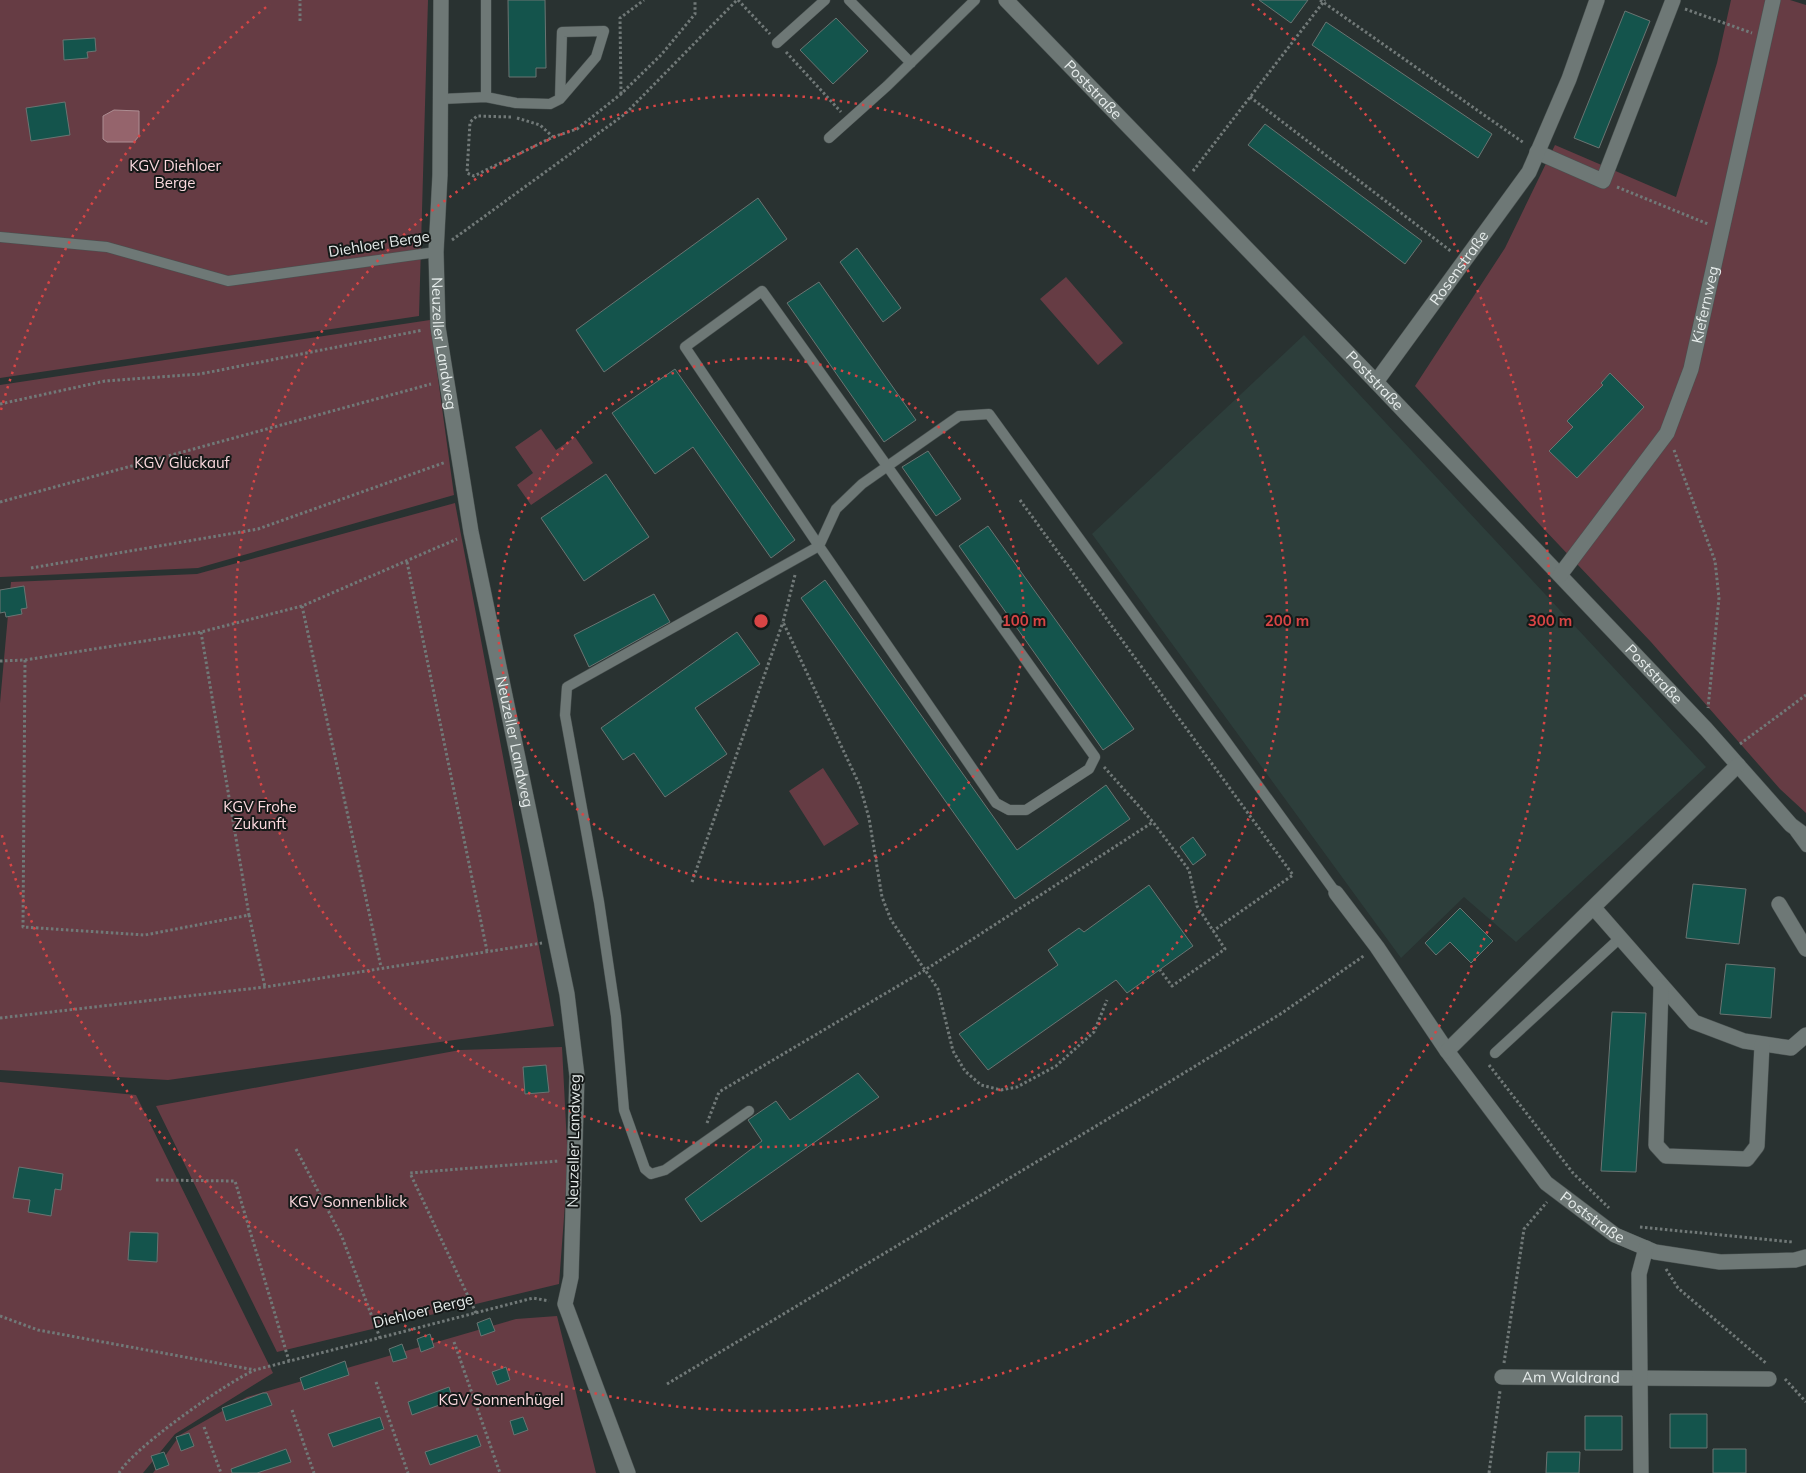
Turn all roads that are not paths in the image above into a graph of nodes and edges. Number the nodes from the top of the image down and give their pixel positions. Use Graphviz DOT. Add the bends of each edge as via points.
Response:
graph roads {
  1 [pos="442,0"];
  2 [pos="486,0"];
  3 [pos="825,0"];
  4 [pos="849,0"];
  5 [pos="975,0"];
  6 [pos="1006,0"];
  7 [pos="1597,0"];
  8 [pos="1773,0"];
  9 [pos="1668,1"];
  10 [pos="778,43"];
  11 [pos="911,63"];
  12 [pos="486,97"];
  13 [pos="441,99"];
  14 [pos="560,99"];
  15 [pos="829,138"];
  16 [pos="1537,152"];
  17 [pos="0,237"];
  18 [pos="436,252"];
  19 [pos="1376,382"];
  20 [pos="886,467"];
  21 [pos="818,546"];
  22 [pos="1560,575"];
  23 [pos="1738,765"];
  24 [pos="1790,825"];
  25 [pos="1806,836"];
  26 [pos="1806,847"];
  27 [pos="1336,893"];
  28 [pos="1779,904"];
  29 [pos="1594,908"];
  30 [pos="1620,938"];
  31 [pos="1806,949"];
  32 [pos="1661,987"];
  33 [pos="1806,1035"];
  34 [pos="1762,1045"];
  35 [pos="1447,1052"];
  36 [pos="1495,1053"];
  37 [pos="749,1111"];
  38 [pos="1651,1250"];
  39 [pos="1806,1257"];
  40 [pos="1774,1374"];
  41 [pos="1502,1378"];
  42 [pos="1640,1378"];
  43 [pos="628,1473"];
  44 [pos="1641,1473"];
  1 -- 13 [label="street, Neuzeller Landweg"];
  2 -- 12 [label="lane"];
  3 -- 10 [label="lane"];
  4 -- 11 [label="lane"];
  5 -- 11 [label="lane"];
  6 -- 19 [label="street, Poststraße"];
  7 -- 16 [label="street, Rosenstraße" via="1569,79"];
  8 -- 22 [label="street, Kiefernweg" via="1691,368 1667,434"];
  9 -- 16 [label="street" via="1602,181"];
  11 -- 15 [label="lane"];
  12 -- 13 [label="lane"];
  12 -- 14 [label="lane" via="516,103 550,104"];
  13 -- 18 [label="street, Neuzeller Landweg"];
  14 -- 14 [label="lane" via="596,57 604,31 562,32"];
  16 -- 19 [label="street, Rosenstraße" via="1529,172"];
  17 -- 18 [label="lane, Diehloer Berge" via="106,247 228,281"];
  18 -- 43 [label="street, Neuzeller Landweg" via="438,327 471,532 567,994 577,1076 571,1277 565,1304"];
  19 -- 22 [label="street, Poststraße"];
  20 -- 21 [label="lane" via="836,509"];
  20 -- 21 [label="lane" via="762,291 685,347"];
  20 -- 21 [label="lane" via="1095,757 1089,769 1026,810 1009,810 996,803"];
  20 -- 27 [label="lane" via="959,416 988,414"];
  21 -- 37 [label="lane" via="567,688 565,715 602,921 616,1016 624,1110 645,1169 651,1174 665,1170"];
  22 -- 23 [label="street, Poststraße"];
  23 -- 24 [label="street, Poststraße"];
  23 -- 29 [label="street"];
  24 -- 25 [label="street, Poststraße"];
  24 -- 26 [label="lane"];
  27 -- 35 [label="street, Poststraße"];
  28 -- 31 [label="street"];
  29 -- 30 [label="street"];
  29 -- 35 [label="street"];
  30 -- 32 [label="street"];
  30 -- 36 [label="lane"];
  32 -- 34 [label="street" via="1694,1022"];
  32 -- 34 [label="street" via="1656,1145 1666,1156 1747,1159 1757,1146"];
  33 -- 34 [label="street" via="1792,1048"];
  35 -- 38 [label="street, Poststraße" via="1546,1184 1615,1235"];
  38 -- 39 [label="street, Poststraße" via="1720,1262"];
  38 -- 42 [label="street, Am Waldrand" via="1639,1274"];
  40 -- 42 [label="street, Am Waldrand"];
  41 -- 42 [label="street, Am Waldrand"];
  42 -- 44 [label="street, Am Waldrand"];
}
